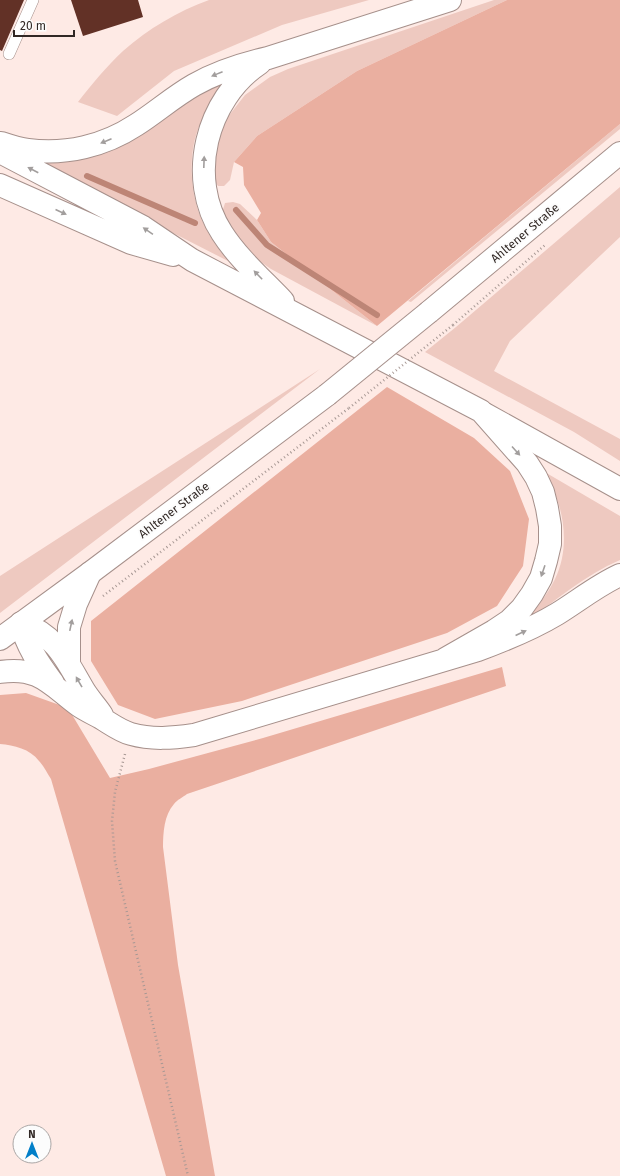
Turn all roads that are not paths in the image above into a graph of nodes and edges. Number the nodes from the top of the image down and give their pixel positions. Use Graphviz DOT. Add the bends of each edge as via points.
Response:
graph roads {
  1 [pos="33,0"];
  2 [pos="450,0"];
  3 [pos="9,54"];
  4 [pos="268,58"];
  5 [pos="0,143"];
  6 [pos="0,152"];
  7 [pos="620,153"];
  8 [pos="0,186"];
  9 [pos="192,260"];
  10 [pos="295,314"];
  11 [pos="481,411"];
  12 [pos="620,489"];
  13 [pos="90,573"];
  14 [pos="620,575"];
  15 [pos="21,623"];
  16 [pos="0,639"];
  17 [pos="445,659"];
  18 [pos="69,664"];
  19 [pos="0,672"];
  20 [pos="55,686"];
  21 [pos="108,722"];
  1 -- 3 [label="lane"];
  2 -- 4 [label="main road"];
  4 -- 5 [label="main road, one-way" via="242,64 204,79 136,125 100,143 43,152"];
  10 -- 4 [label="main road, one-way" via="232,248 221,232 207,196 204,177 206,141 219,108 240,79"];
  9 -- 6 [label="main road, one-way" via="142,227"];
  7 -- 13 [label="main road, Ahltener Straße, bridge" via="327,395"];
  8 -- 9 [label="main road, one-way" via="132,243"];
  9 -- 10 [label="main road"];
  10 -- 11 [label="main road"];
  11 -- 12 [label="main road"];
  11 -- 17 [label="main road, one-way" via="527,463 536,477 548,508 550,544 540,578 522,608 494,631"];
  13 -- 15 [label="main road, Ahltener Straße"];
  18 -- 13 [label="main road, one-way" via="69,627"];
  17 -- 14 [label="main road, one-way" via="478,650 530,629"];
  15 -- 16 [label="main road, Ahltener Straße"];
  15 -- 18 [label="main road" via="43,633"];
  15 -- 20 [label="main road" via="29,647"];
  17 -- 21 [label="main road" via="194,735 149,738 130,734"];
  21 -- 18 [label="main road, one-way" via="86,693"];
  19 -- 20 [label="main road" via="12,670 34,673"];
  20 -- 21 [label="main road" via="79,705"];
}
